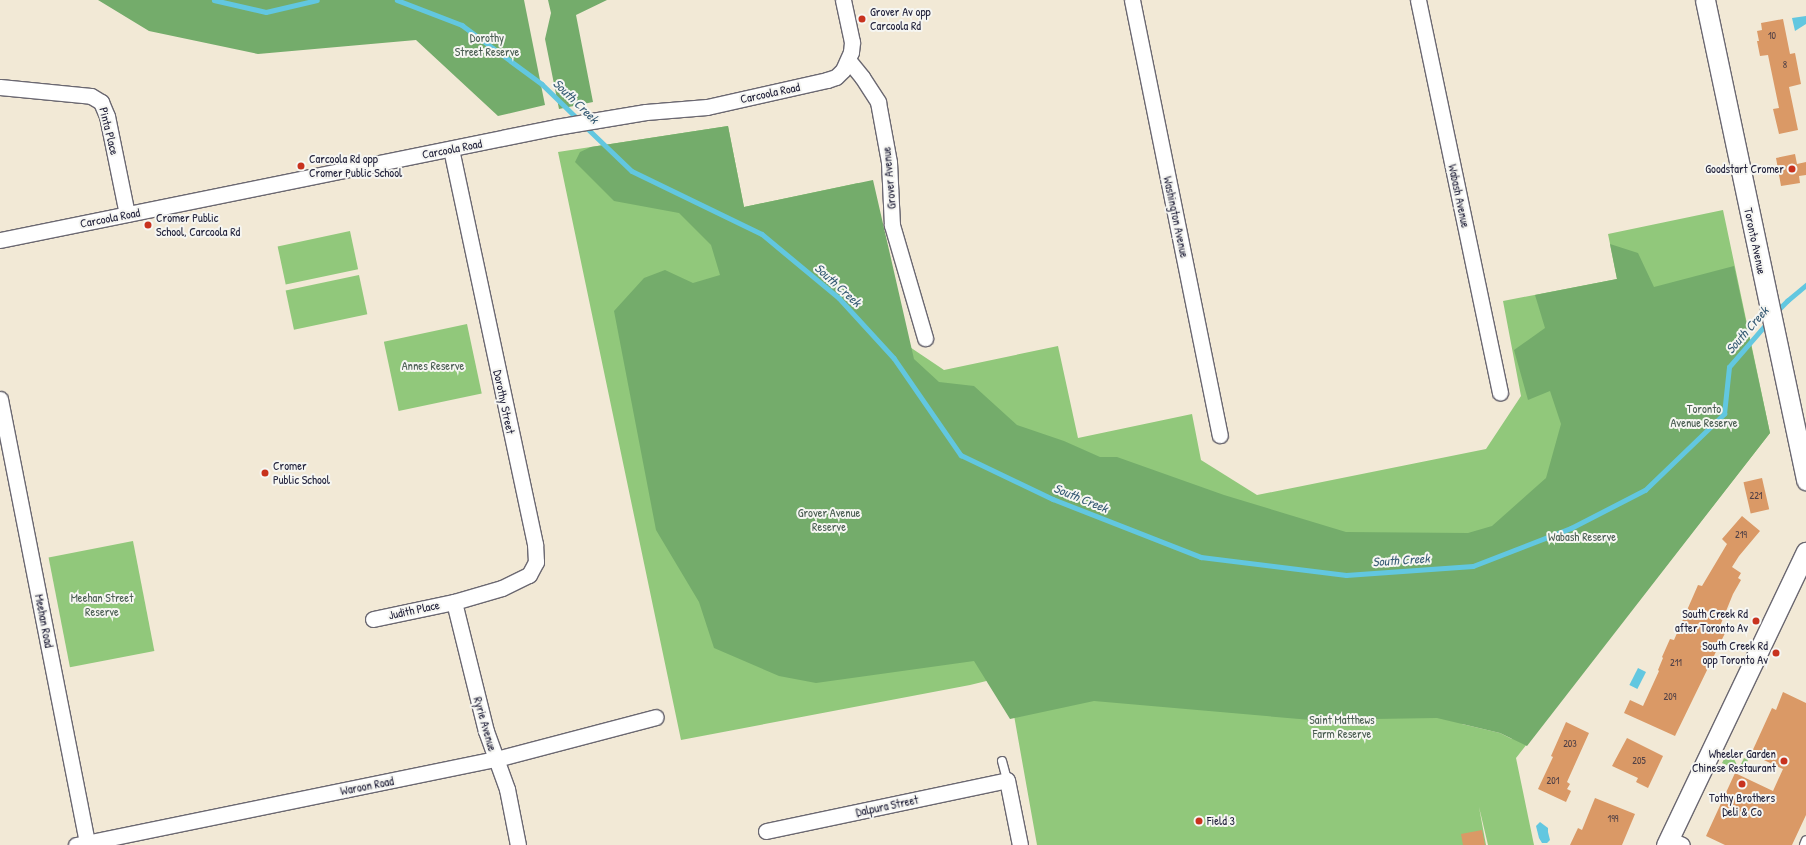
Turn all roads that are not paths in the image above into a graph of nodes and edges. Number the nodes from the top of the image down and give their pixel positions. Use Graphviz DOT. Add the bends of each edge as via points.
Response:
graph roads {
  1 [pos="843,0"];
  2 [pos="1132,0"];
  3 [pos="1418,0"];
  4 [pos="1706,0"];
  5 [pos="849,61"];
  6 [pos="0,87"];
  7 [pos="451,150"];
  8 [pos="127,214"];
  9 [pos="0,240"];
  10 [pos="925,338"];
  11 [pos="1500,393"];
  12 [pos="0,399"];
  13 [pos="1220,435"];
  14 [pos="1806,481"];
  15 [pos="1806,552"];
  16 [pos="454,602"];
  17 [pos="373,619"];
  18 [pos="656,717"];
  19 [pos="496,759"];
  20 [pos="1002,761"];
  21 [pos="1007,780"];
  22 [pos="766,831"];
  23 [pos="1806,840"];
  24 [pos="1672,843"];
  25 [pos="82,844"];
  26 [pos="518,845"];
  27 [pos="1020,845"];
  28 [pos="1804,845"];
  1 -- 5 [label="street" via="852,42"];
  2 -- 13 [label="street, Washington Avenue"];
  3 -- 11 [label="street, Wabash Avenue"];
  4 -- 14 [label="street, Toronto Avenue"];
  5 -- 7 [label="street, Carcoola Road" via="836,77 818,83 707,107 646,112 556,127"];
  5 -- 10 [label="street, Grover Avenue" via="878,102 890,162 892,225"];
  6 -- 8 [label="street, Pinta Place" via="91,96 101,102 107,116"];
  7 -- 8 [label="street, Carcoola Road"];
  7 -- 16 [label="street, Dorothy Street" via="535,544 536,562 529,575 516,582"];
  8 -- 9 [label="street, Carcoola Road"];
  12 -- 25 [label="street, Meehan Road"];
  15 -- 24 [label="street"];
  16 -- 17 [label="street, Judith Place"];
  16 -- 19 [label="street, Ryrie Avenue" via="486,732"];
  18 -- 19 [label="street, Waroon Road"];
  19 -- 25 [label="street, Waroon Road"];
  19 -- 26 [label="street, Ryrie Avenue" via="507,789"];
  20 -- 21 [label="lane"];
  21 -- 22 [label="street, Dalpura Street"];
  21 -- 27 [label="street"];
  23 -- 28 [label="lane"];
}
